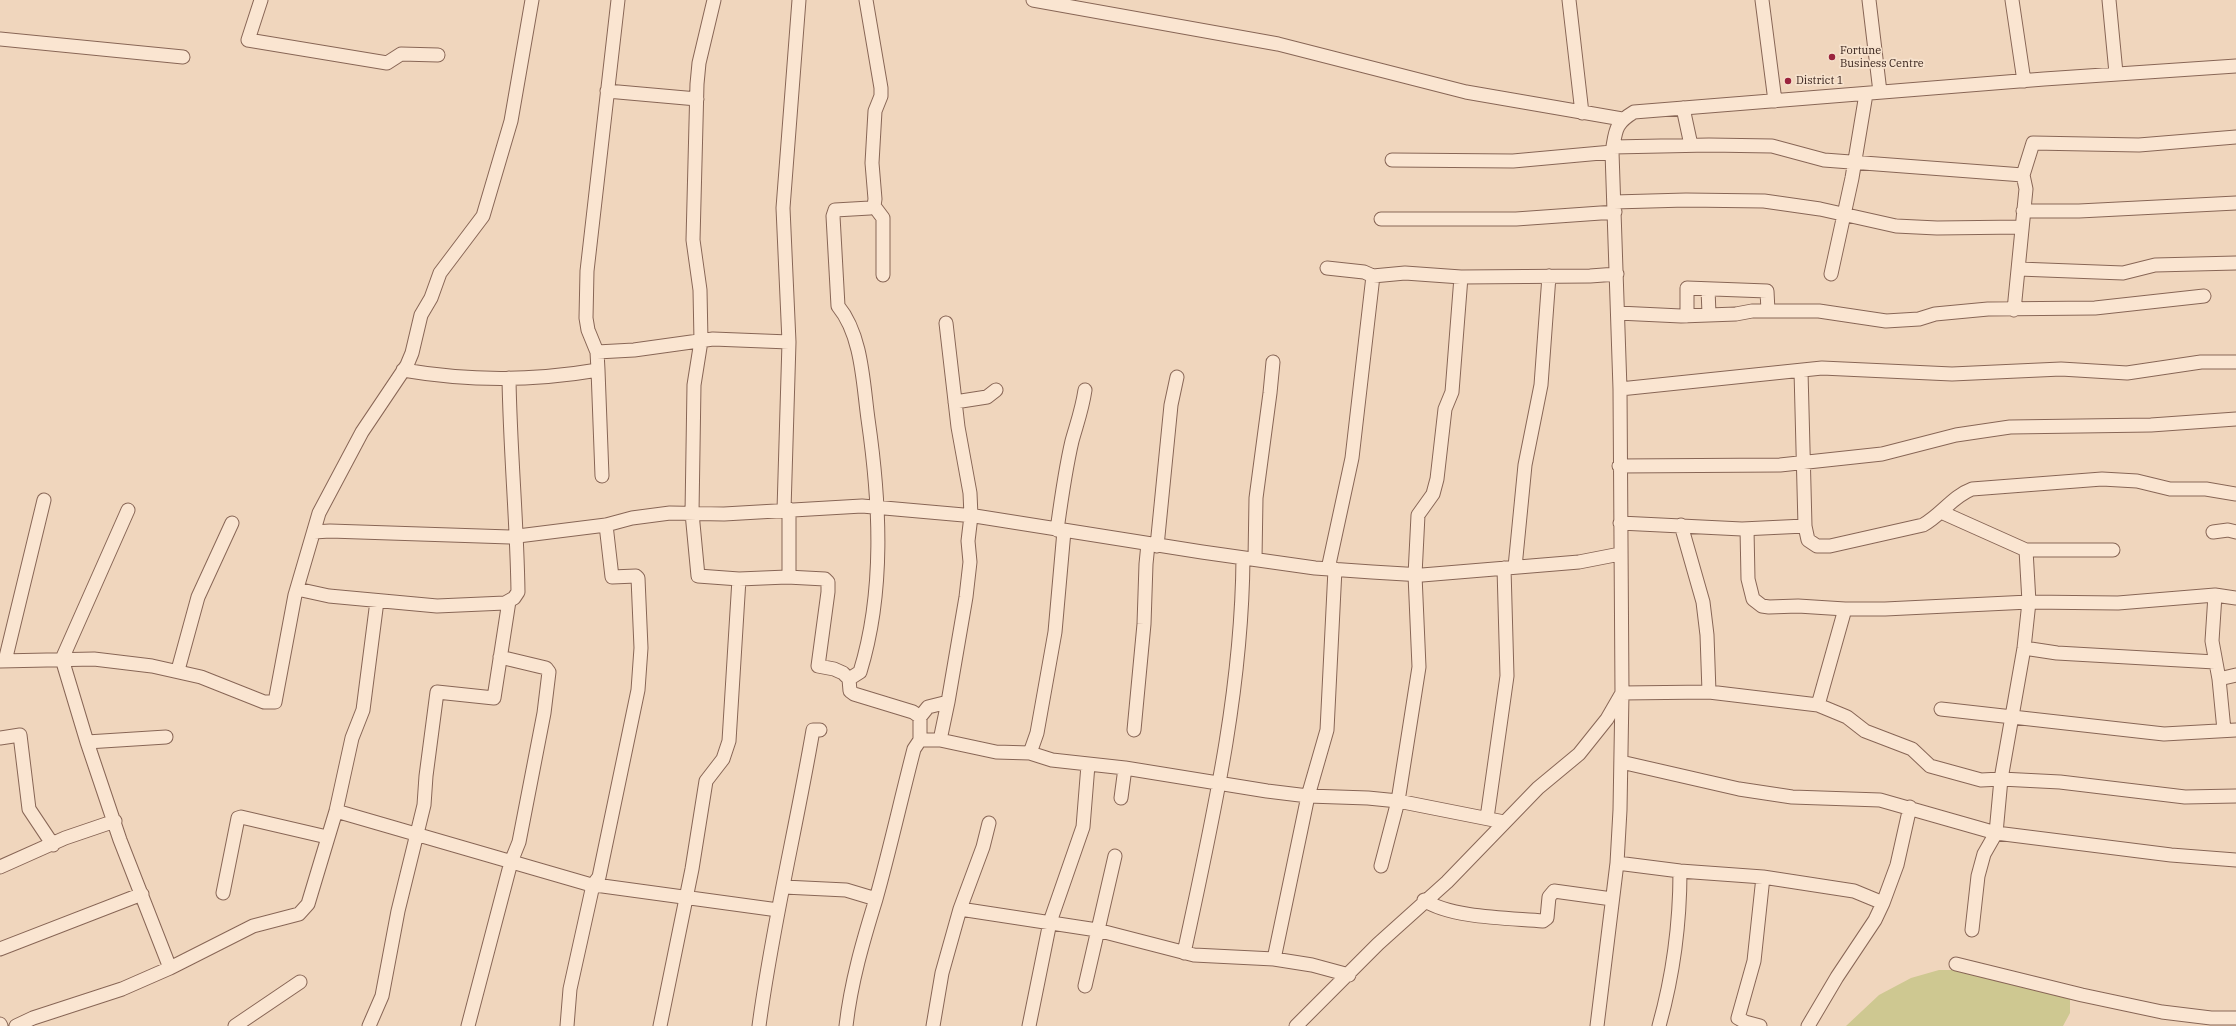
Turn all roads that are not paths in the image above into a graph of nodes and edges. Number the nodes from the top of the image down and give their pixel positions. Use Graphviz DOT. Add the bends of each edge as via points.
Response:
graph roads {
  1 [pos="261,0"];
  2 [pos="532,0"];
  3 [pos="618,0"];
  4 [pos="714,0"];
  5 [pos="799,0"];
  6 [pos="866,0"];
  7 [pos="1033,0"];
  8 [pos="1569,0"];
  9 [pos="1762,0"];
  10 [pos="1869,0"];
  11 [pos="2012,0"];
  12 [pos="2109,0"];
  13 [pos="0,39"];
  14 [pos="438,55"];
  15 [pos="183,57"];
  16 [pos="2236,66"];
  17 [pos="2116,74"];
  18 [pos="2024,81"];
  19 [pos="607,91"];
  20 [pos="1880,92"];
  21 [pos="1866,94"];
  22 [pos="697,99"];
  23 [pos="1775,101"];
  24 [pos="1683,108"];
  25 [pos="1582,113"];
  26 [pos="1622,120"];
  27 [pos="2236,137"];
  28 [pos="1691,145"];
  29 [pos="1613,150"];
  30 [pos="1392,160"];
  31 [pos="1854,162"];
  32 [pos="2023,175"];
  33 [pos="2236,203"];
  34 [pos="874,206"];
  35 [pos="1615,207"];
  36 [pos="2023,211"];
  37 [pos="1844,213"];
  38 [pos="1382,219"];
  39 [pos="2022,227"];
  40 [pos="2236,263"];
  41 [pos="1327,268"];
  42 [pos="2019,269"];
  43 [pos="1617,274"];
  44 [pos="1831,274"];
  45 [pos="883,275"];
  46 [pos="1373,276"];
  47 [pos="1549,276"];
  48 [pos="1461,278"];
  49 [pos="1708,289"];
  50 [pos="2204,296"];
  51 [pos="2014,310"];
  52 [pos="1768,311"];
  53 [pos="1618,313"];
  54 [pos="1709,314"];
  55 [pos="1687,316"];
  56 [pos="946,323"];
  57 [pos="701,341"];
  58 [pos="789,342"];
  59 [pos="597,352"];
  60 [pos="1273,362"];
  61 [pos="2236,362"];
  62 [pos="403,370"];
  63 [pos="598,370"];
  64 [pos="1801,371"];
  65 [pos="1177,377"];
  66 [pos="509,378"];
  67 [pos="1620,389"];
  68 [pos="996,390"];
  69 [pos="1085,390"];
  70 [pos="955,402"];
  71 [pos="2236,419"];
  72 [pos="1804,463"];
  73 [pos="1619,466"];
  74 [pos="602,476"];
  75 [pos="2236,494"];
  76 [pos="44,500"];
  77 [pos="876,508"];
  78 [pos="787,509"];
  79 [pos="128,510"];
  80 [pos="1941,512"];
  81 [pos="692,513"];
  82 [pos="971,516"];
  83 [pos="232,523"];
  84 [pos="1620,523"];
  85 [pos="606,525"];
  86 [pos="1681,525"];
  87 [pos="1805,526"];
  88 [pos="1747,529"];
  89 [pos="1060,531"];
  90 [pos="314,532"];
  91 [pos="2213,532"];
  92 [pos="2236,532"];
  93 [pos="517,536"];
  94 [pos="1152,545"];
  95 [pos="2026,550"];
  96 [pos="2113,550"];
  97 [pos="1620,554"];
  98 [pos="1249,559"];
  99 [pos="1510,568"];
  100 [pos="1332,569"];
  101 [pos="1415,575"];
  102 [pos="787,577"];
  103 [pos="739,579"];
  104 [pos="297,590"];
  105 [pos="2215,595"];
  106 [pos="2236,598"];
  107 [pos="377,601"];
  108 [pos="509,602"];
  109 [pos="2029,602"];
  110 [pos="1845,609"];
  111 [pos="2024,648"];
  112 [pos="500,657"];
  113 [pos="62,659"];
  114 [pos="2,661"];
  115 [pos="2215,662"];
  116 [pos="178,670"];
  117 [pos="2236,676"];
  118 [pos="849,679"];
  119 [pos="2219,679"];
  120 [pos="1709,692"];
  121 [pos="1622,693"];
  122 [pos="948,702"];
  123 [pos="1818,706"];
  124 [pos="1941,709"];
  125 [pos="2013,716"];
  126 [pos="920,717"];
  127 [pos="820,730"];
  128 [pos="1134,730"];
  129 [pos="2230,730"];
  130 [pos="166,737"];
  131 [pos="0,738"];
  132 [pos="920,740"];
  133 [pos="940,740"];
  134 [pos="87,742"];
  135 [pos="1030,753"];
  136 [pos="1621,762"];
  137 [pos="1088,765"];
  138 [pos="1125,768"];
  139 [pos="2001,779"];
  140 [pos="1219,785"];
  141 [pos="1308,796"];
  142 [pos="2236,796"];
  143 [pos="1120,798"];
  144 [pos="1398,802"];
  145 [pos="1910,807"];
  146 [pos="336,811"];
  147 [pos="1487,818"];
  148 [pos="115,822"];
  149 [pos="1504,822"];
  150 [pos="989,823"];
  151 [pos="1996,833"];
  152 [pos="418,835"];
  153 [pos="327,837"];
  154 [pos="53,845"];
  155 [pos="1115,856"];
  156 [pos="2236,860"];
  157 [pos="511,862"];
  158 [pos="1617,863"];
  159 [pos="1382,866"];
  160 [pos="0,867"];
  161 [pos="1680,871"];
  162 [pos="1763,877"];
  163 [pos="593,884"];
  164 [pos="784,887"];
  165 [pos="223,893"];
  166 [pos="142,894"];
  167 [pos="686,898"];
  168 [pos="876,899"];
  169 [pos="1612,899"];
  170 [pos="1424,900"];
  171 [pos="1883,903"];
  172 [pos="960,908"];
  173 [pos="778,910"];
  174 [pos="1050,922"];
  175 [pos="1097,930"];
  176 [pos="1972,930"];
  177 [pos="0,949"];
  178 [pos="1184,953"];
  179 [pos="1274,959"];
  180 [pos="1956,964"];
  181 [pos="170,968"];
  182 [pos="1349,975"];
  183 [pos="300,982"];
  184 [pos="1085,986"];
  185 [pos="2236,1018"];
  186 [pos="16,1026"];
  187 [pos="235,1026"];
  188 [pos="369,1026"];
  189 [pos="468,1026"];
  190 [pos="567,1026"];
  191 [pos="660,1026"];
  192 [pos="760,1026"];
  193 [pos="846,1026"];
  194 [pos="933,1026"];
  195 [pos="1030,1026"];
  196 [pos="1296,1026"];
  197 [pos="1597,1026"];
  198 [pos="1659,1026"];
  199 [pos="1760,1026"];
  200 [pos="1808,1026"];
  1 -- 14 [label="street" via="248,40 387,63 401,54"];
  2 -- 62 [label="street" via="511,121 483,216 440,273 431,298 421,315 412,353"];
  3 -- 19 [label="street"];
  4 -- 22 [label="street" via="699,63"];
  5 -- 58 [label="street" via="783,208"];
  6 -- 34 [label="street" via="881,88 881,96 875,111 872,163"];
  7 -- 25 [label="street" via="1278,44 1466,92"];
  8 -- 25 [label="street"];
  9 -- 23 [label="street"];
  10 -- 20 [label="street"];
  11 -- 18 [label="street"];
  12 -- 17 [label="street"];
  13 -- 15 [label="street"];
  16 -- 17 [label="street"];
  17 -- 18 [label="street"];
  18 -- 20 [label="street"];
  19 -- 22 [label="street"];
  19 -- 59 [label="street" via="586,290 588,330"];
  20 -- 21 [label="street"];
  21 -- 23 [label="street"];
  21 -- 31 [label="street"];
  22 -- 57 [label="street" via="693,240 700,290"];
  23 -- 24 [label="street"];
  24 -- 26 [label="street" via="1634,112"];
  24 -- 28 [label="street"];
  25 -- 26 [label="street"];
  26 -- 29 [label="street" via="1614,133"];
  27 -- 32 [label="street" via="2139,145 2033,143"];
  28 -- 29 [label="street"];
  28 -- 31 [label="street" via="1772,146 1824,160"];
  29 -- 30 [label="street" via="1513,160"];
  29 -- 35 [label="street"];
  31 -- 32 [label="street"];
  31 -- 37 [label="street"];
  32 -- 36 [label="street" via="2026,189"];
  33 -- 36 [label="street" via="2079,211"];
  34 -- 45 [label="street" via="883,218"];
  34 -- 77 [label="street" via="835,210 833,216 838,306 851,328 866,390"];
  35 -- 37 [label="street" via="1686,200 1764,201"];
  35 -- 38 [label="street" via="1516,219"];
  35 -- 43 [label="street"];
  36 -- 39 [label="street"];
  37 -- 39 [label="street" via="1896,226"];
  37 -- 44 [label="street"];
  39 -- 42 [label="street"];
  40 -- 42 [label="street" via="2155,265 2123,273"];
  41 -- 46 [label="street" via="1364,272"];
  42 -- 51 [label="street"];
  43 -- 47 [label="street"];
  43 -- 53 [label="street"];
  46 -- 48 [label="street" via="1406,273"];
  46 -- 100 [label="street" via="1352,458"];
  47 -- 48 [label="street"];
  47 -- 99 [label="street" via="1541,385 1525,465"];
  48 -- 101 [label="street" via="1452,392 1445,410 1433,494 1418,516"];
  49 -- 52 [label="street" via="1767,291"];
  49 -- 54 [label="street"];
  49 -- 55 [label="street" via="1686,288"];
  50 -- 51 [label="street" via="2094,308"];
  51 -- 52 [label="street" via="1976,310 1935,314 1919,319 1886,321 1819,311"];
  52 -- 54 [label="street"];
  53 -- 55 [label="street"];
  53 -- 67 [label="street"];
  54 -- 55 [label="street"];
  56 -- 70 [label="street"];
  57 -- 58 [label="street" via="713,339"];
  57 -- 59 [label="street"];
  57 -- 81 [label="street" via="694,375"];
  58 -- 78 [label="street"];
  59 -- 63 [label="street"];
  60 -- 98 [label="street"];
  61 -- 64 [label="street" via="2201,362 2127,373 2060,369 1952,374 1822,368"];
  62 -- 66 [label="street" via="447,376"];
  62 -- 90 [label="street" via="362,432 319,513"];
  63 -- 66 [label="street"];
  63 -- 74 [label="street"];
  64 -- 67 [label="street"];
  64 -- 72 [label="street"];
  65 -- 94 [label="street"];
  66 -- 93 [label="street"];
  67 -- 73 [label="street"];
  68 -- 70 [label="street" via="987,397"];
  69 -- 89 [label="street" via="1081,417 1064,481"];
  70 -- 82 [label="street" via="970,493"];
  71 -- 72 [label="street" via="2151,425 2010,427 1956,435 1882,454"];
  72 -- 73 [label="street"];
  72 -- 87 [label="street"];
  73 -- 84 [label="street"];
  75 -- 80 [label="street" via="2206,489 2170,489 2137,481 2102,479 1972,489 1963,492"];
  76 -- 114 [label="street"];
  77 -- 78 [label="street" via="862,506"];
  77 -- 82 [label="street"];
  77 -- 118 [label="street" via="878,544 874,612 860,672"];
  78 -- 81 [label="street" via="759,513"];
  78 -- 102 [label="street"];
  79 -- 113 [label="street"];
  80 -- 87 [label="street" via="1923,525 1830,546 1818,546 1808,540"];
  80 -- 95 [label="street"];
  81 -- 85 [label="street" via="632,518"];
  81 -- 103 [label="street" via="698,576"];
  82 -- 89 [label="street"];
  82 -- 122 [label="street" via="966,597"];
  83 -- 116 [label="street" via="198,597"];
  84 -- 86 [label="street"];
  84 -- 97 [label="street"];
  85 -- 93 [label="street"];
  85 -- 163 [label="street" via="612,577 638,578 641,648 638,690 598,877"];
  86 -- 88 [label="street"];
  86 -- 120 [label="street" via="1703,602"];
  87 -- 88 [label="street"];
  88 -- 110 [label="street" via="1748,578 1753,599 1762,606 1769,607 1825,606"];
  89 -- 94 [label="street"];
  89 -- 135 [label="street" via="1055,632 1037,733"];
  90 -- 93 [label="street"];
  90 -- 104 [label="street"];
  91 -- 92 [label="street"];
  93 -- 108 [label="street" via="518,592"];
  94 -- 98 [label="street"];
  94 -- 128 [label="street" via="1146,564 1144,624"];
  95 -- 96 [label="street"];
  95 -- 109 [label="street"];
  97 -- 99 [label="street" via="1579,562"];
  97 -- 121 [label="street"];
  98 -- 100 [label="street"];
  98 -- 140 [label="street" via="1234,695"];
  99 -- 101 [label="street"];
  99 -- 147 [label="street" via="1507,676"];
  100 -- 101 [label="street"];
  100 -- 141 [label="street" via="1327,730"];
  101 -- 144 [label="street" via="1419,667"];
  102 -- 103 [label="street"];
  102 -- 118 [label="street" via="825,579 828,582 817,662 818,666 843,673"];
  103 -- 167 [label="street" via="729,741 723,759 706,781"];
  104 -- 107 [label="street"];
  104 -- 116 [label="street" via="287,632 276,702 264,702 201,676"];
  105 -- 106 [label="street"];
  105 -- 109 [label="street" via="2118,603"];
  105 -- 115 [label="street" via="2212,641"];
  107 -- 108 [label="street" via="437,606"];
  107 -- 146 [label="street" via="366,695 348,752"];
  108 -- 112 [label="street"];
  109 -- 110 [label="street"];
  109 -- 111 [label="street"];
  110 -- 123 [label="street"];
  111 -- 115 [label="street" via="2057,653"];
  111 -- 125 [label="street"];
  112 -- 152 [label="street" via="494,698 437,692"];
  112 -- 157 [label="street" via="546,668 549,672 538,745 518,842"];
  113 -- 114 [label="street"];
  113 -- 116 [label="street" via="102,660"];
  113 -- 134 [label="street"];
  115 -- 119 [label="street"];
  117 -- 119 [label="street"];
  118 -- 126 [label="street" via="850,691 854,694 913,712"];
  119 -- 129 [label="street"];
  120 -- 121 [label="street"];
  120 -- 123 [label="street"];
  121 -- 136 [label="street"];
  121 -- 149 [label="street" via="1607,719 1579,754 1538,788"];
  122 -- 126 [label="street" via="928,707"];
  122 -- 133 [label="street"];
  123 -- 139 [label="street" via="1847,717 1865,731 1912,749 1930,766 1976,779"];
  124 -- 125 [label="street"];
  125 -- 129 [label="street" via="2164,734"];
  125 -- 139 [label="street"];
  126 -- 132 [label="street"];
  127 -- 164 [label="street" via="813,730"];
  130 -- 134 [label="street"];
  131 -- 154 [label="street" via="20,735 29,809"];
  132 -- 133 [label="street"];
  132 -- 168 [label="street" via="914,749"];
  133 -- 135 [label="street" via="996,752"];
  134 -- 148 [label="street"];
  135 -- 137 [label="street" via="1052,760"];
  136 -- 145 [label="street" via="1739,789 1792,797 1880,800"];
  136 -- 158 [label="street"];
  137 -- 138 [label="street"];
  137 -- 174 [label="street" via="1083,827"];
  138 -- 140 [label="street"];
  138 -- 143 [label="street"];
  139 -- 142 [label="street" via="2126,788 2185,797"];
  139 -- 151 [label="street"];
  140 -- 141 [label="street"];
  140 -- 178 [label="street"];
  141 -- 144 [label="street"];
  141 -- 179 [label="street"];
  144 -- 147 [label="street"];
  144 -- 159 [label="street"];
  145 -- 151 [label="street"];
  145 -- 171 [label="street" via="1897,865"];
  146 -- 152 [label="street"];
  146 -- 153 [label="street"];
  147 -- 149 [label="street"];
  148 -- 154 [label="street" via="65,838"];
  148 -- 166 [label="street"];
  149 -- 170 [label="street" via="1447,882"];
  150 -- 172 [label="street" via="983,847"];
  151 -- 156 [label="street" via="2171,855"];
  151 -- 176 [label="street" via="1984,854 1978,876"];
  152 -- 157 [label="street"];
  152 -- 188 [label="street" via="398,911 382,996"];
  153 -- 165 [label="street" via="238,818"];
  153 -- 181 [label="street" via="308,904 299,914 253,926"];
  154 -- 160 [label="street"];
  155 -- 175 [label="street"];
  157 -- 163 [label="street"];
  157 -- 189 [label="street"];
  158 -- 161 [label="street"];
  158 -- 169 [label="street"];
  161 -- 162 [label="street"];
  161 -- 198 [label="street" via="1679,921"];
  162 -- 171 [label="street" via="1854,891"];
  162 -- 199 [label="street" via="1754,961 1738,1018"];
  163 -- 167 [label="street"];
  163 -- 190 [label="street" via="570,989"];
  164 -- 168 [label="street" via="846,890"];
  164 -- 173 [label="street"];
  166 -- 177 [label="street"];
  166 -- 181 [label="street"];
  167 -- 173 [label="street"];
  167 -- 191 [label="street"];
  168 -- 193 [label="street" via="849,997"];
  169 -- 170 [label="street" via="1554,891 1550,897 1547,918 1543,921 1463,913 1433,906"];
  169 -- 197 [label="street"];
  170 -- 182 [label="street"];
  171 -- 200 [label="street" via="1875,920"];
  172 -- 174 [label="street"];
  172 -- 194 [label="street" via="942,973"];
  173 -- 192 [label="street" via="765,980"];
  174 -- 175 [label="street"];
  174 -- 195 [label="street"];
  175 -- 178 [label="street"];
  175 -- 184 [label="street"];
  178 -- 179 [label="street"];
  179 -- 182 [label="street" via="1312,964"];
  180 -- 185 [label="street" via="2162,1012 2211,1018"];
  181 -- 186 [label="street" via="122,989"];
  182 -- 196 [label="street"];
  183 -- 187 [label="street"];
}
